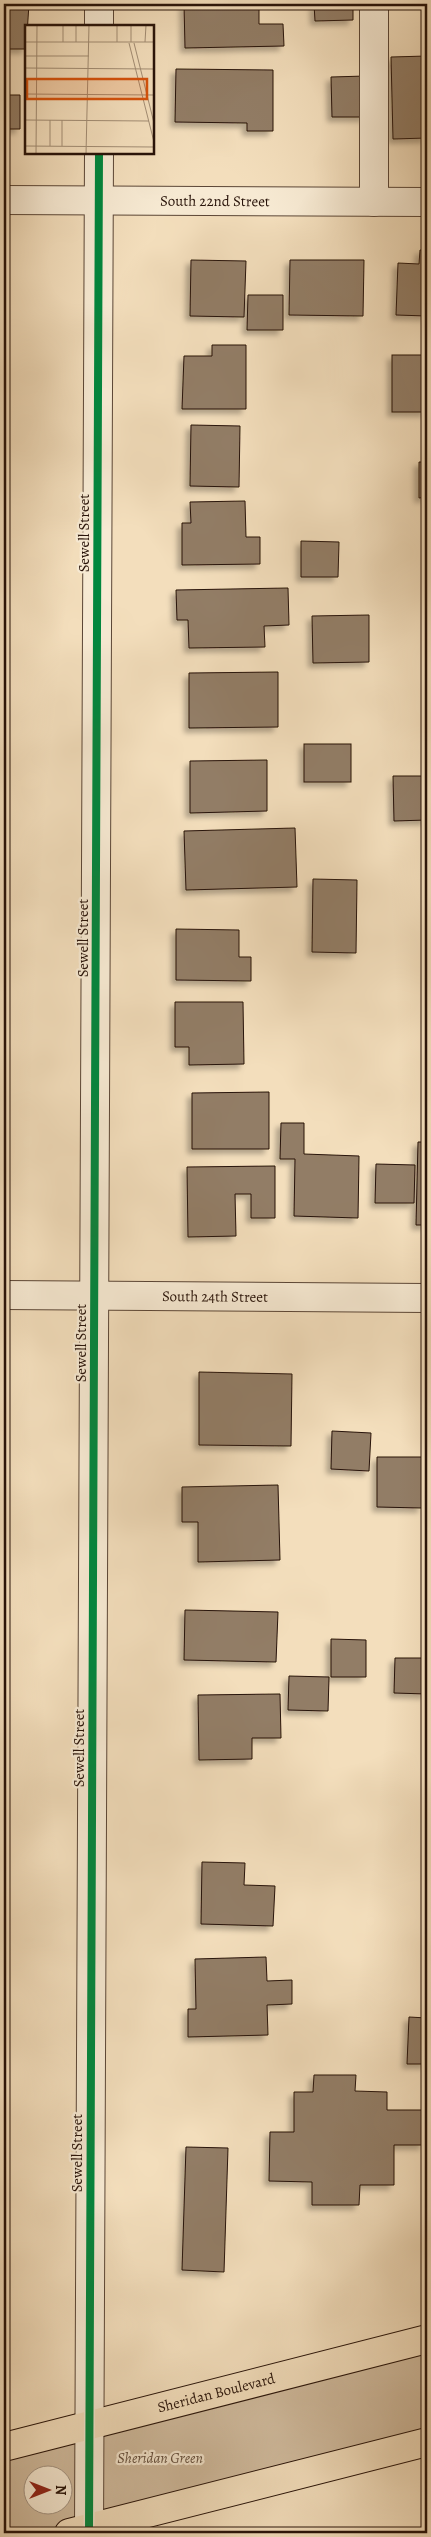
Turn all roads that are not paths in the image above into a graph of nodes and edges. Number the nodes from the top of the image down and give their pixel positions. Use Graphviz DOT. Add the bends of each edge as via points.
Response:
graph roads {
  1 [pos="99,4"];
  2 [pos="374,4"];
  3 [pos="99,25"];
  4 [pos="99,154"];
  5 [pos="4,200"];
  6 [pos="99,201"];
  7 [pos="374,202"];
  8 [pos="427,202"];
  9 [pos="4,1295"];
  10 [pos="95,1296"];
  11 [pos="427,1298"];
  12 [pos="427,2339"];
  13 [pos="90,2425"];
  14 [pos="427,2442"];
  15 [pos="4,2447"];
  16 [pos="82,2532"];
  1 -- 3 [label="street"];
  2 -- 7 [label="street"];
  4 -- 6 [label="street, Sewell Street"];
  5 -- 6 [label="street, South 22nd Street"];
  6 -- 7 [label="street, South 22nd Street"];
  6 -- 10 [label="street, Sewell Street"];
  7 -- 8 [label="street, South 22nd Street"];
  9 -- 10 [label="street, South 24th Street"];
  10 -- 11 [label="street, South 24th Street"];
  10 -- 13 [label="street, Sewell Street"];
  12 -- 13 [label="main road, Sheridan Boulevard"];
  13 -- 15 [label="main road, Sheridan Boulevard"];
  13 -- 16 [label="street, Sewell Street"];
  14 -- 16 [label="main road"];
}
